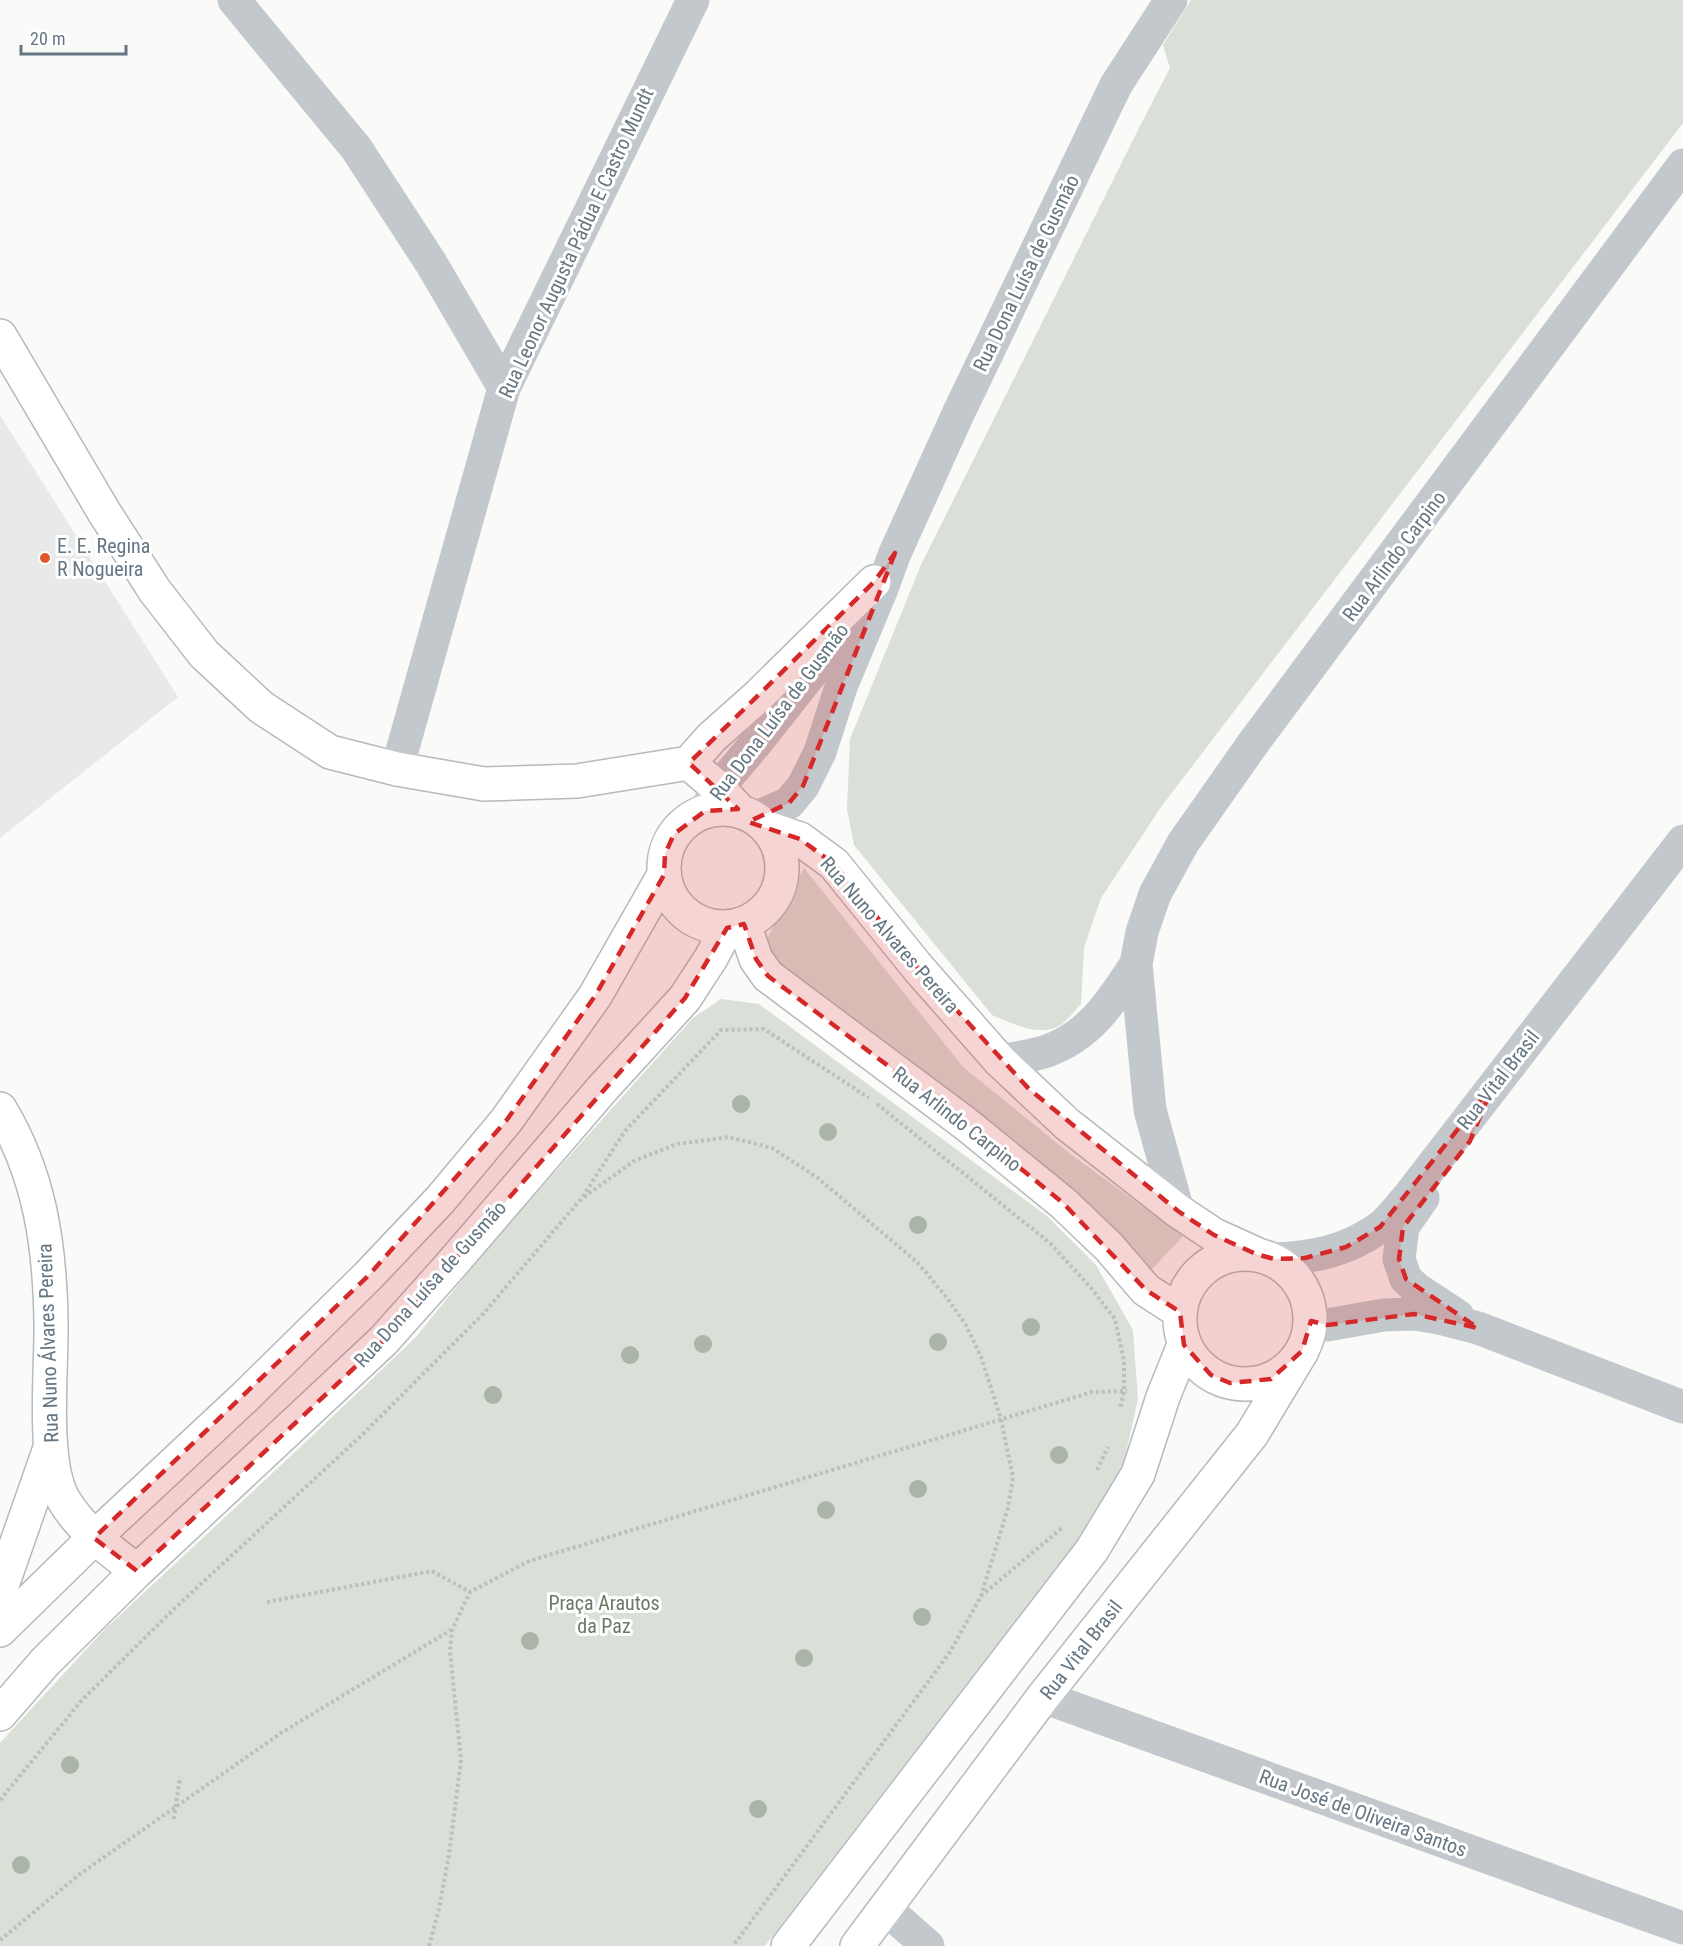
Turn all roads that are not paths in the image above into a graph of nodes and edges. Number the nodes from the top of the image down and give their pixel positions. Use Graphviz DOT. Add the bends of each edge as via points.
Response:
graph roads {
  1 [pos="693,0"];
  2 [pos="1171,0"];
  3 [pos="240,1"];
  4 [pos="1683,165"];
  5 [pos="0,336"];
  6 [pos="504,388"];
  7 [pos="895,553"];
  8 [pos="874,582"];
  9 [pos="690,763"];
  10 [pos="398,769"];
  11 [pos="736,811"];
  12 [pos="1683,841"];
  13 [pos="664,875"];
  14 [pos="735,926"];
  15 [pos="1136,964"];
  16 [pos="1000,1061"];
  17 [pos="1493,1085"];
  18 [pos="5,1128"];
  19 [pos="1178,1211"];
  20 [pos="1264,1256"];
  21 [pos="1180,1312"];
  22 [pos="1478,1328"];
  23 [pos="1306,1336"];
  24 [pos="1184,1345"];
  25 [pos="1683,1407"];
  26 [pos="51,1446"];
  27 [pos="94,1538"];
  28 [pos="137,1571"];
  29 [pos="0,1591"];
  30 [pos="0,1630"];
  31 [pos="1043,1697"];
  32 [pos="0,1714"];
  33 [pos="886,1910"];
  34 [pos="1683,1929"];
  35 [pos="788,1946"];
  36 [pos="857,1946"];
  37 [pos="928,1946"];
  1 -- 6 [label="street, Rua Leonor Augusta Pádua E Castro Mundt"];
  2 -- 7 [label="street, Rua Dona Luísa de Gusmão" via="1116,86 1008,307"];
  3 -- 6 [label="street" via="356,148 431,263"];
  4 -- 15 [label="street, Rua Arlindo Carpino" via="1183,843 1155,894"];
  5 -- 10 [label="main road" via="104,512 155,591 204,654 261,708 330,752"];
  6 -- 10 [label="street, Rua Leonor Augusta Pádua E Castro Mundt"];
  7 -- 8 [label="street, Rua Dona Luísa de Gusmão"];
  7 -- 11 [label="street, Rua Dona Luísa de Gusmão" via="841,687 820,752 803,786 789,803"];
  8 -- 9 [label="main road" via="711,738"];
  8 -- 11 [label="street, Rua Dona Luísa de Gusmão" via="828,652 764,734"];
  9 -- 10 [label="main road" via="578,781 484,784"];
  9 -- 11 [label="main road, Rua Nuno Alvares Pereira"];
  11 -- 13 [label="main road" via="690,819 674,834 665,854"];
  11 -- 14 [label="main road" via="777,844 782,863 781,882 773,899 761,914"];
  11 -- 16 [label="main road, Rua Nuno Alvares Pereira" via="800,839 834,864"];
  12 -- 17 [label="street, Rua Vital Brasil"];
  13 -- 14 [label="main road" via="670,897 685,914 704,925"];
  13 -- 27 [label="main road" via="595,996 506,1121 447,1191 368,1276"];
  14 -- 21 [label="main road, Rua Arlindo Carpino" via="768,976 975,1131 1070,1210 1146,1290"];
  14 -- 28 [label="main road, Rua Dona Luísa de Gusmão" via="685,998 383,1341"];
  15 -- 16 [label="street" via="1108,1006 1081,1034 1047,1051"];
  15 -- 19 [label="street" via="1150,1110"];
  16 -- 19 [label="main road" via="1067,1124"];
  17 -- 20 [label="street, Rua Vital Brasil" via="1408,1197 1380,1227 1346,1247 1305,1258"];
  17 -- 22 [label="street" via="1470,1141 1403,1227 1399,1259 1406,1280"];
  18 -- 26 [label="main road, Rua Nuno Álvares Pereira" via="28,1164 45,1234 51,1321"];
  19 -- 20 [label="main road" via="1214,1235"];
  20 -- 21 [label="main road" via="1238,1253 1205,1266 1192,1279"];
  20 -- 23 [label="main road" via="1289,1270 1301,1285 1309,1302"];
  21 -- 24 [label="main road"];
  22 -- 23 [label="street" via="1439,1317 1384,1315 1327,1325"];
  22 -- 25 [label="street"];
  23 -- 24 [label="main road" via="1288,1368 1271,1379 1251,1384 1230,1383 1211,1375 1195,1362"];
  23 -- 31 [label="main road, Rua Vital Brasil" via="1252,1434"];
  24 -- 35 [label="main road" via="1138,1474 1092,1550"];
  26 -- 27 [label="main road, Rua Nuno Álvares Pereira" via="54,1474 64,1502"];
  26 -- 29 [label="main road"];
  27 -- 28 [label="main road"];
  27 -- 30 [label="main road"];
  28 -- 32 [label="main road, Rua Dona Luísa de Gusmão" via="45,1662"];
  31 -- 33 [label="main road, Rua Vital Brasil"];
  31 -- 34 [label="street, Rua José de Oliveira Santos"];
  33 -- 36 [label="main road, Rua Vital Brasil"];
  33 -- 37 [label="street"];
}
